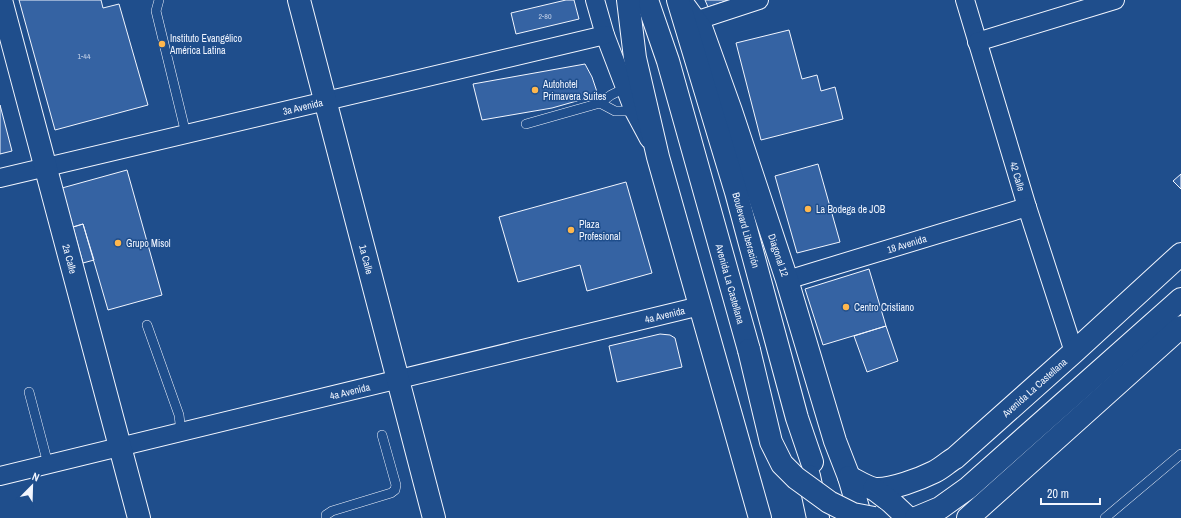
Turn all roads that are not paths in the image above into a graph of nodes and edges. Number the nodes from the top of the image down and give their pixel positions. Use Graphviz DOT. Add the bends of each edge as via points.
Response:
graph roads {
  1 [pos="1,0"];
  2 [pos="159,0"];
  3 [pos="299,0"];
  4 [pos="595,0"];
  5 [pos="628,0"];
  6 [pos="646,0"];
  7 [pos="679,0"];
  8 [pos="759,0"];
  9 [pos="965,0"];
  10 [pos="1115,0"];
  11 [pos="695,21"];
  12 [pos="605,35"];
  13 [pos="977,42"];
  14 [pos="625,88"];
  15 [pos="325,101"];
  16 [pos="600,103"];
  17 [pos="634,111"];
  18 [pos="526,124"];
  19 [pos="186,134"];
  20 [pos="658,157"];
  21 [pos="45,167"];
  22 [pos="0,178"];
  23 [pos="1027,207"];
  24 [pos="1181,254"];
  25 [pos="787,280"];
  26 [pos="1181,299"];
  27 [pos="700,306"];
  28 [pos="147,325"];
  29 [pos="1181,327"];
  30 [pos="1074,352"];
  31 [pos="398,379"];
  32 [pos="29,392"];
  33 [pos="797,418"];
  34 [pos="181,432"];
  35 [pos="382,435"];
  36 [pos="120,447"];
  37 [pos="1181,454"];
  38 [pos="812,462"];
  39 [pos="48,464"];
  40 [pos="0,476"];
  41 [pos="850,477"];
  42 [pos="874,488"];
  43 [pos="977,516"];
  44 [pos="139,518"];
  45 [pos="326,518"];
  46 [pos="434,518"];
  47 [pos="760,518"];
  48 [pos="818,518"];
  49 [pos="861,518"];
  50 [pos="874,518"];
  51 [pos="908,518"];
  52 [pos="916,518"];
  53 [pos="1105,518"];
  1 -- 21 [label="main road, 2a Calle"];
  2 -- 19 [label="lane" via="156,11"];
  3 -- 15 [label="main road, 1a Calle"];
  4 -- 12 [label="street"];
  5 -- 20 [label="main road" via="635,58"];
  6 -- 50 [label="main road, Avenida La Castellana, bridge" via="668,62 749,350 772,442 782,464 796,478 829,502 853,514"];
  7 -- 11 [label="main road, Diagonal 12"];
  7 -- 33 [label="main road, Boulevard Liberación" via="736,192"];
  8 -- 11 [label="street"];
  9 -- 13 [label="street, 42 Calle"];
  10 -- 13 [label="street"];
  11 -- 25 [label="main road, Diagonal 12" via="702,30 732,111"];
  12 -- 14 [label="street"];
  12 -- 15 [label="street, 3a Avenida"];
  13 -- 23 [label="street, 42 Calle"];
  14 -- 16 [label="lane"];
  14 -- 17 [label="street"];
  15 -- 19 [label="street, 3a Avenida"];
  15 -- 31 [label="main road, 1a Calle"];
  16 -- 17 [label="lane" via="615,111"];
  16 -- 18 [label="lane"];
  17 -- 20 [label="street"];
  19 -- 21 [label="street, 3a Avenida"];
  20 -- 27 [label="main road"];
  21 -- 22 [label="street, 3a Avenida"];
  21 -- 36 [label="main road, 2a Calle"];
  23 -- 25 [label="street, 18 Avenida"];
  23 -- 30 [label="street, 42 Calle"];
  24 -- 30 [label="main road, Avenida La Castellana"];
  25 -- 41 [label="main road, Diagonal 12" via="835,441"];
  26 -- 52 [label="main road" via="968,488 940,508"];
  27 -- 31 [label="street, 4a Avenida"];
  27 -- 47 [label="main road"];
  28 -- 34 [label="lane" via="179,415"];
  29 -- 43 [label="main road"];
  30 -- 42 [label="main road, Avenida La Castellana" via="955,458 935,472 890,488"];
  31 -- 34 [label="street, 4a Avenida"];
  31 -- 46 [label="main road, 1a Calle"];
  32 -- 39 [label="lane"];
  33 -- 38 [label="main road, Boulevard Liberación"];
  33 -- 48 [label="main road"];
  34 -- 36 [label="street, 4a Avenida"];
  35 -- 45 [label="lane" via="396,485 395,490 390,494 332,511"];
  36 -- 39 [label="street, 4a Avenida"];
  36 -- 44 [label="main road, 2a Calle"];
  37 -- 53 [label="lane"];
  39 -- 40 [label="street, 4a Avenida"];
  41 -- 42 [label="main road, Avenida La Castellana"];
  41 -- 49 [label="main road, Diagonal 12"];
  42 -- 51 [label="main road"];
}
